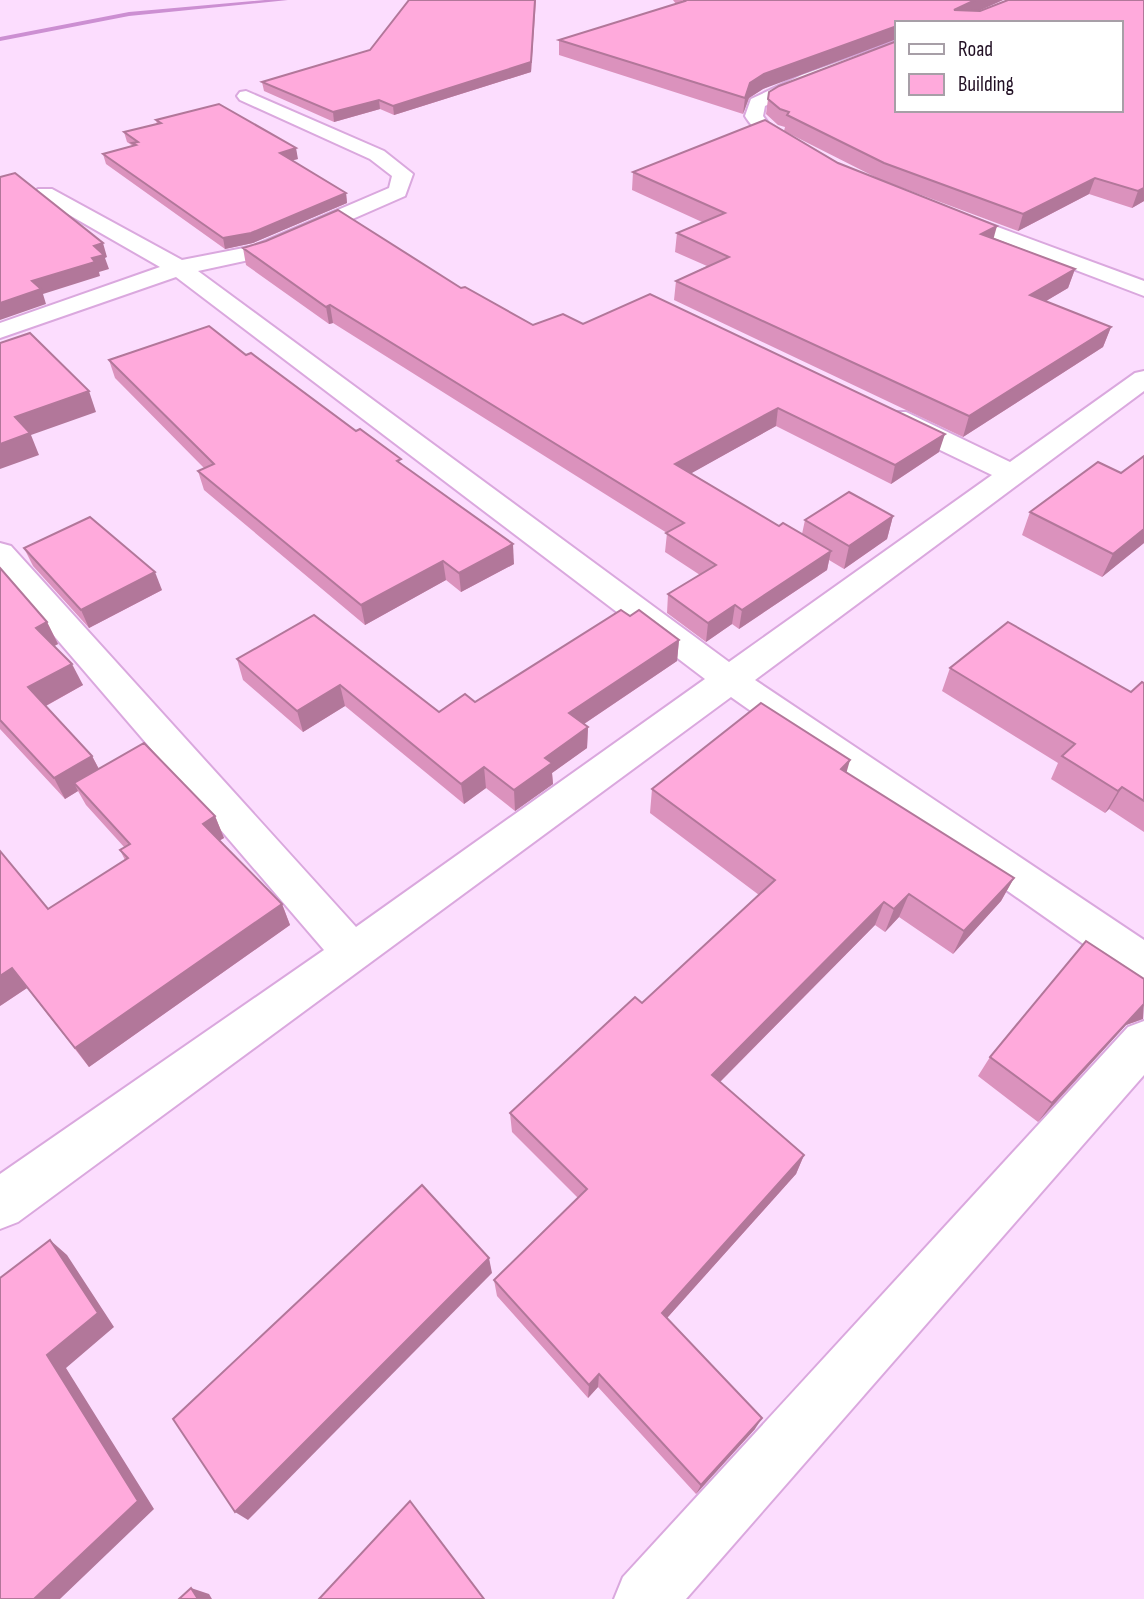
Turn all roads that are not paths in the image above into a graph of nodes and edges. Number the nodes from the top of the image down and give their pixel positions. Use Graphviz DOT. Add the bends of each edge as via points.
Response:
graph roads {
  1 [pos="895,47"];
  2 [pos="246,96"];
  3 [pos="818,162"];
  4 [pos="45,193"];
  5 [pos="930,208"];
  6 [pos="179,268"];
  7 [pos="1144,289"];
  8 [pos="0,331"];
  9 [pos="1144,379"];
  10 [pos="877,409"];
  11 [pos="1011,473"];
  12 [pos="0,553"];
  13 [pos="729,679"];
  14 [pos="352,953"];
  15 [pos="1144,963"];
  16 [pos="1144,1042"];
  17 [pos="0,1204"];
  18 [pos="645,1599"];
  1 -- 3 [label="street" via="757,103 754,116 761,127"];
  2 -- 6 [label="street" via="377,156 403,174 398,192 260,251"];
  4 -- 6 [label="street"];
  5 -- 7 [label="street"];
  6 -- 8 [label="street"];
  6 -- 13 [label="street"];
  9 -- 11 [label="street"];
  10 -- 11 [label="street"];
  11 -- 13 [label="street"];
  12 -- 14 [label="street"];
  13 -- 14 [label="street"];
  13 -- 15 [label="street"];
  14 -- 17 [label="street"];
  16 -- 18 [label="street"];
}
